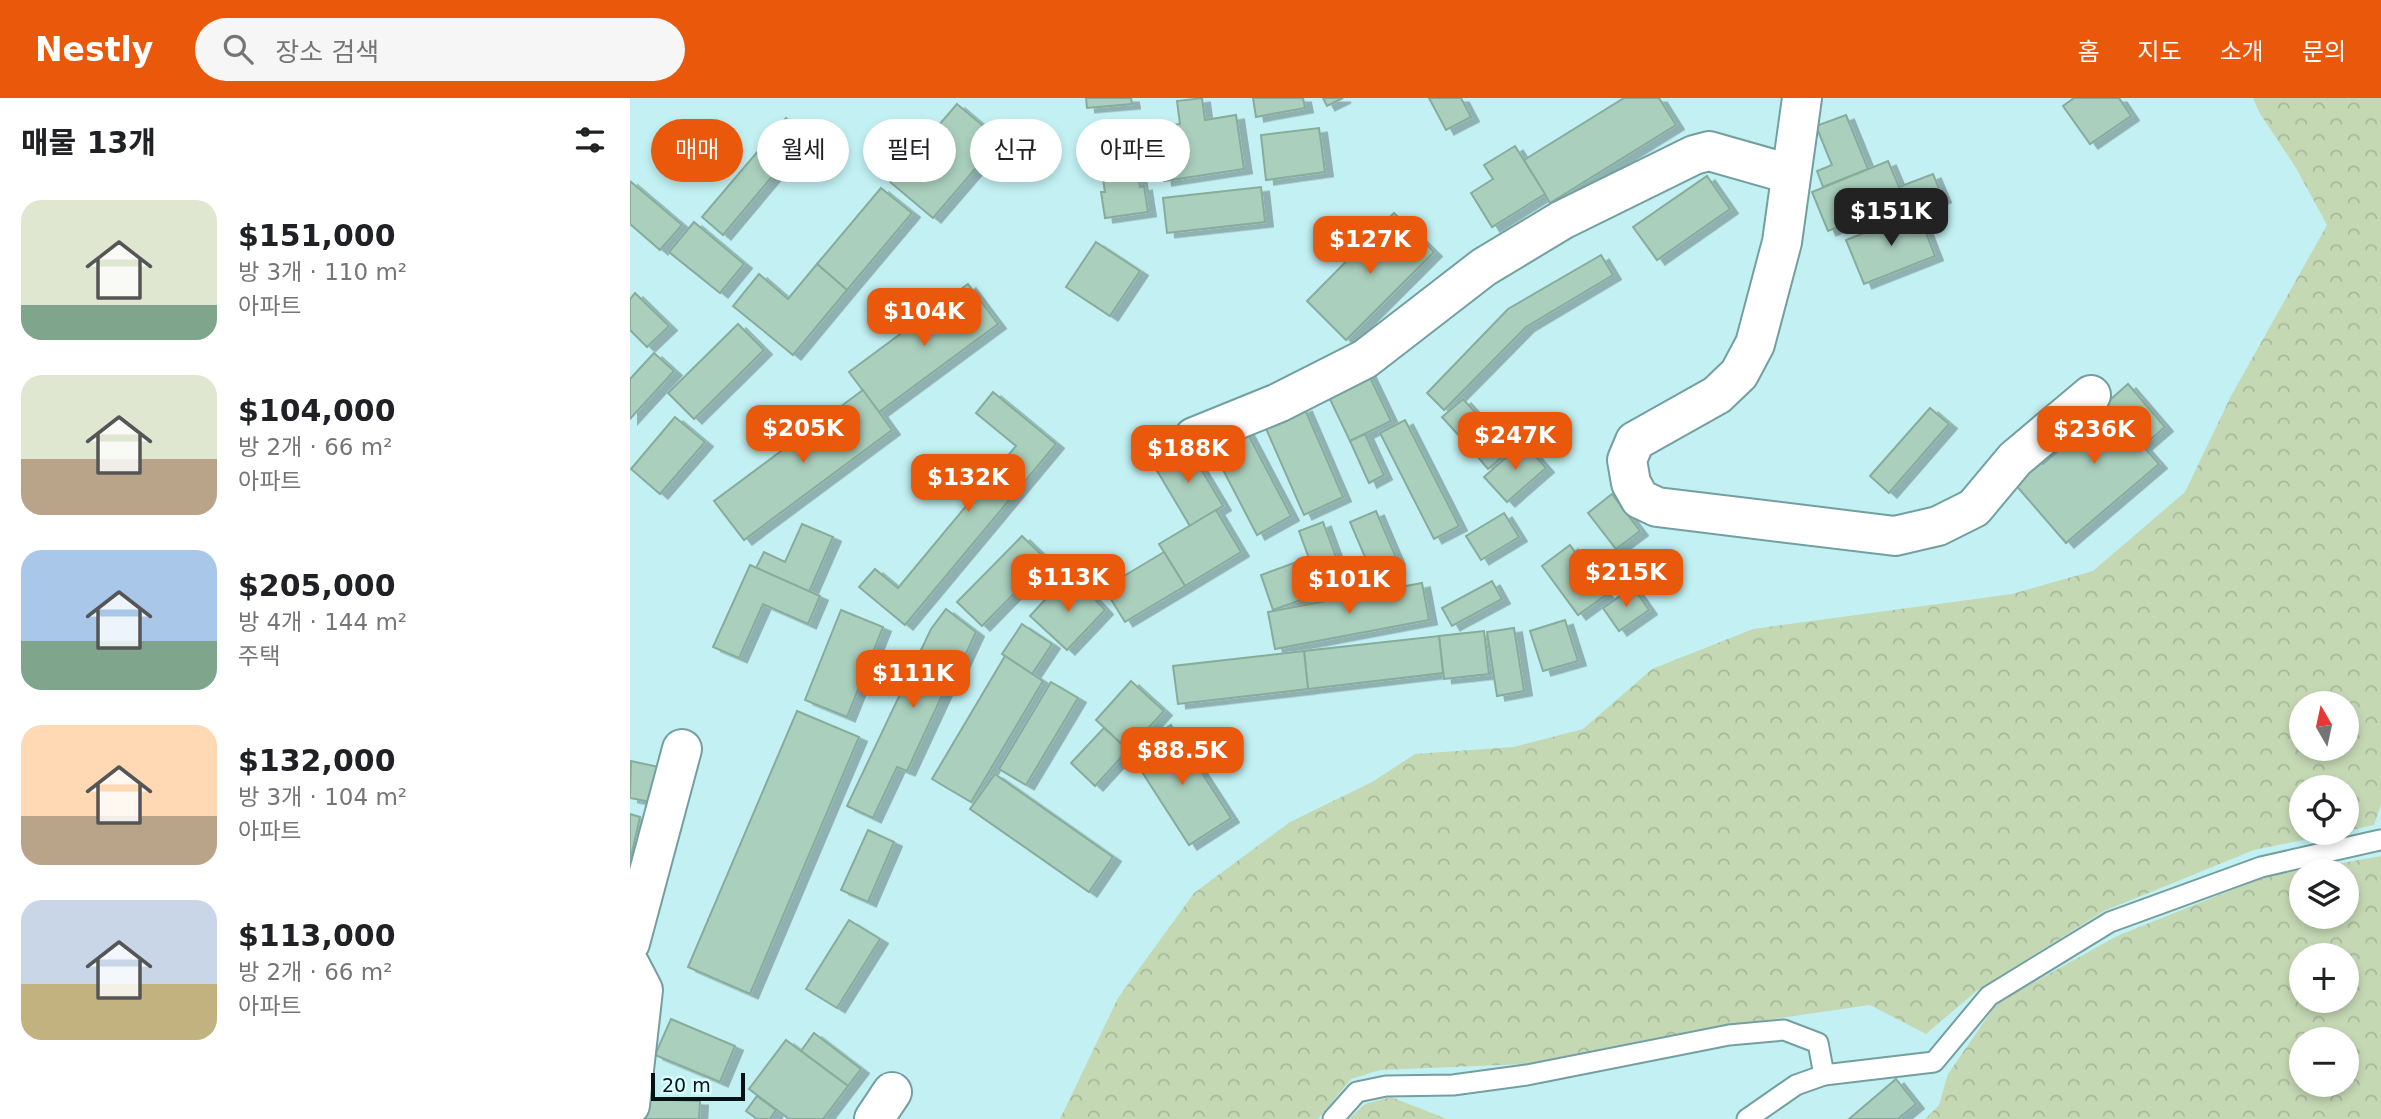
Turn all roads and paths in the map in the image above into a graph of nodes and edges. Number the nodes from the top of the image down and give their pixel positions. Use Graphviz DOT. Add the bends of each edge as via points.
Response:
graph roads {
  1 [pos="1802,98"];
  2 [pos="1790,174"];
  3 [pos="2091,395"];
  4 [pos="1194,437"];
  5 [pos="682,749"];
  6 [pos="2380,840"];
  7 [pos="630,943"];
  8 [pos="630,965"];
  9 [pos="1824,1075"];
  10 [pos="630,1105"];
  11 [pos="1333,1119"];
  12 [pos="1746,1119"];
  1 -- 2 [label="street"];
  2 -- 3 [label="street" via="1782,242 1755,344 1739,374 1717,395 1635,442 1627,460 1640,499 1657,507 1906,534 1938,526 1974,508 2015,459"];
  2 -- 4 [label="street" via="1709,151 1694,155 1562,220 1484,267 1365,359 1278,403"];
  5 -- 7 [label="street"];
  6 -- 9 [label="lane" via="2261,867 2110,922 1989,996 1934,1062"];
  8 -- 10 [label="street" via="643,990"];
  9 -- 11 [label="lane" via="1818,1042 1784,1030 1729,1035 1527,1075 1453,1085 1386,1086 1357,1092"];
  9 -- 12 [label="lane" via="1796,1085"];
}
